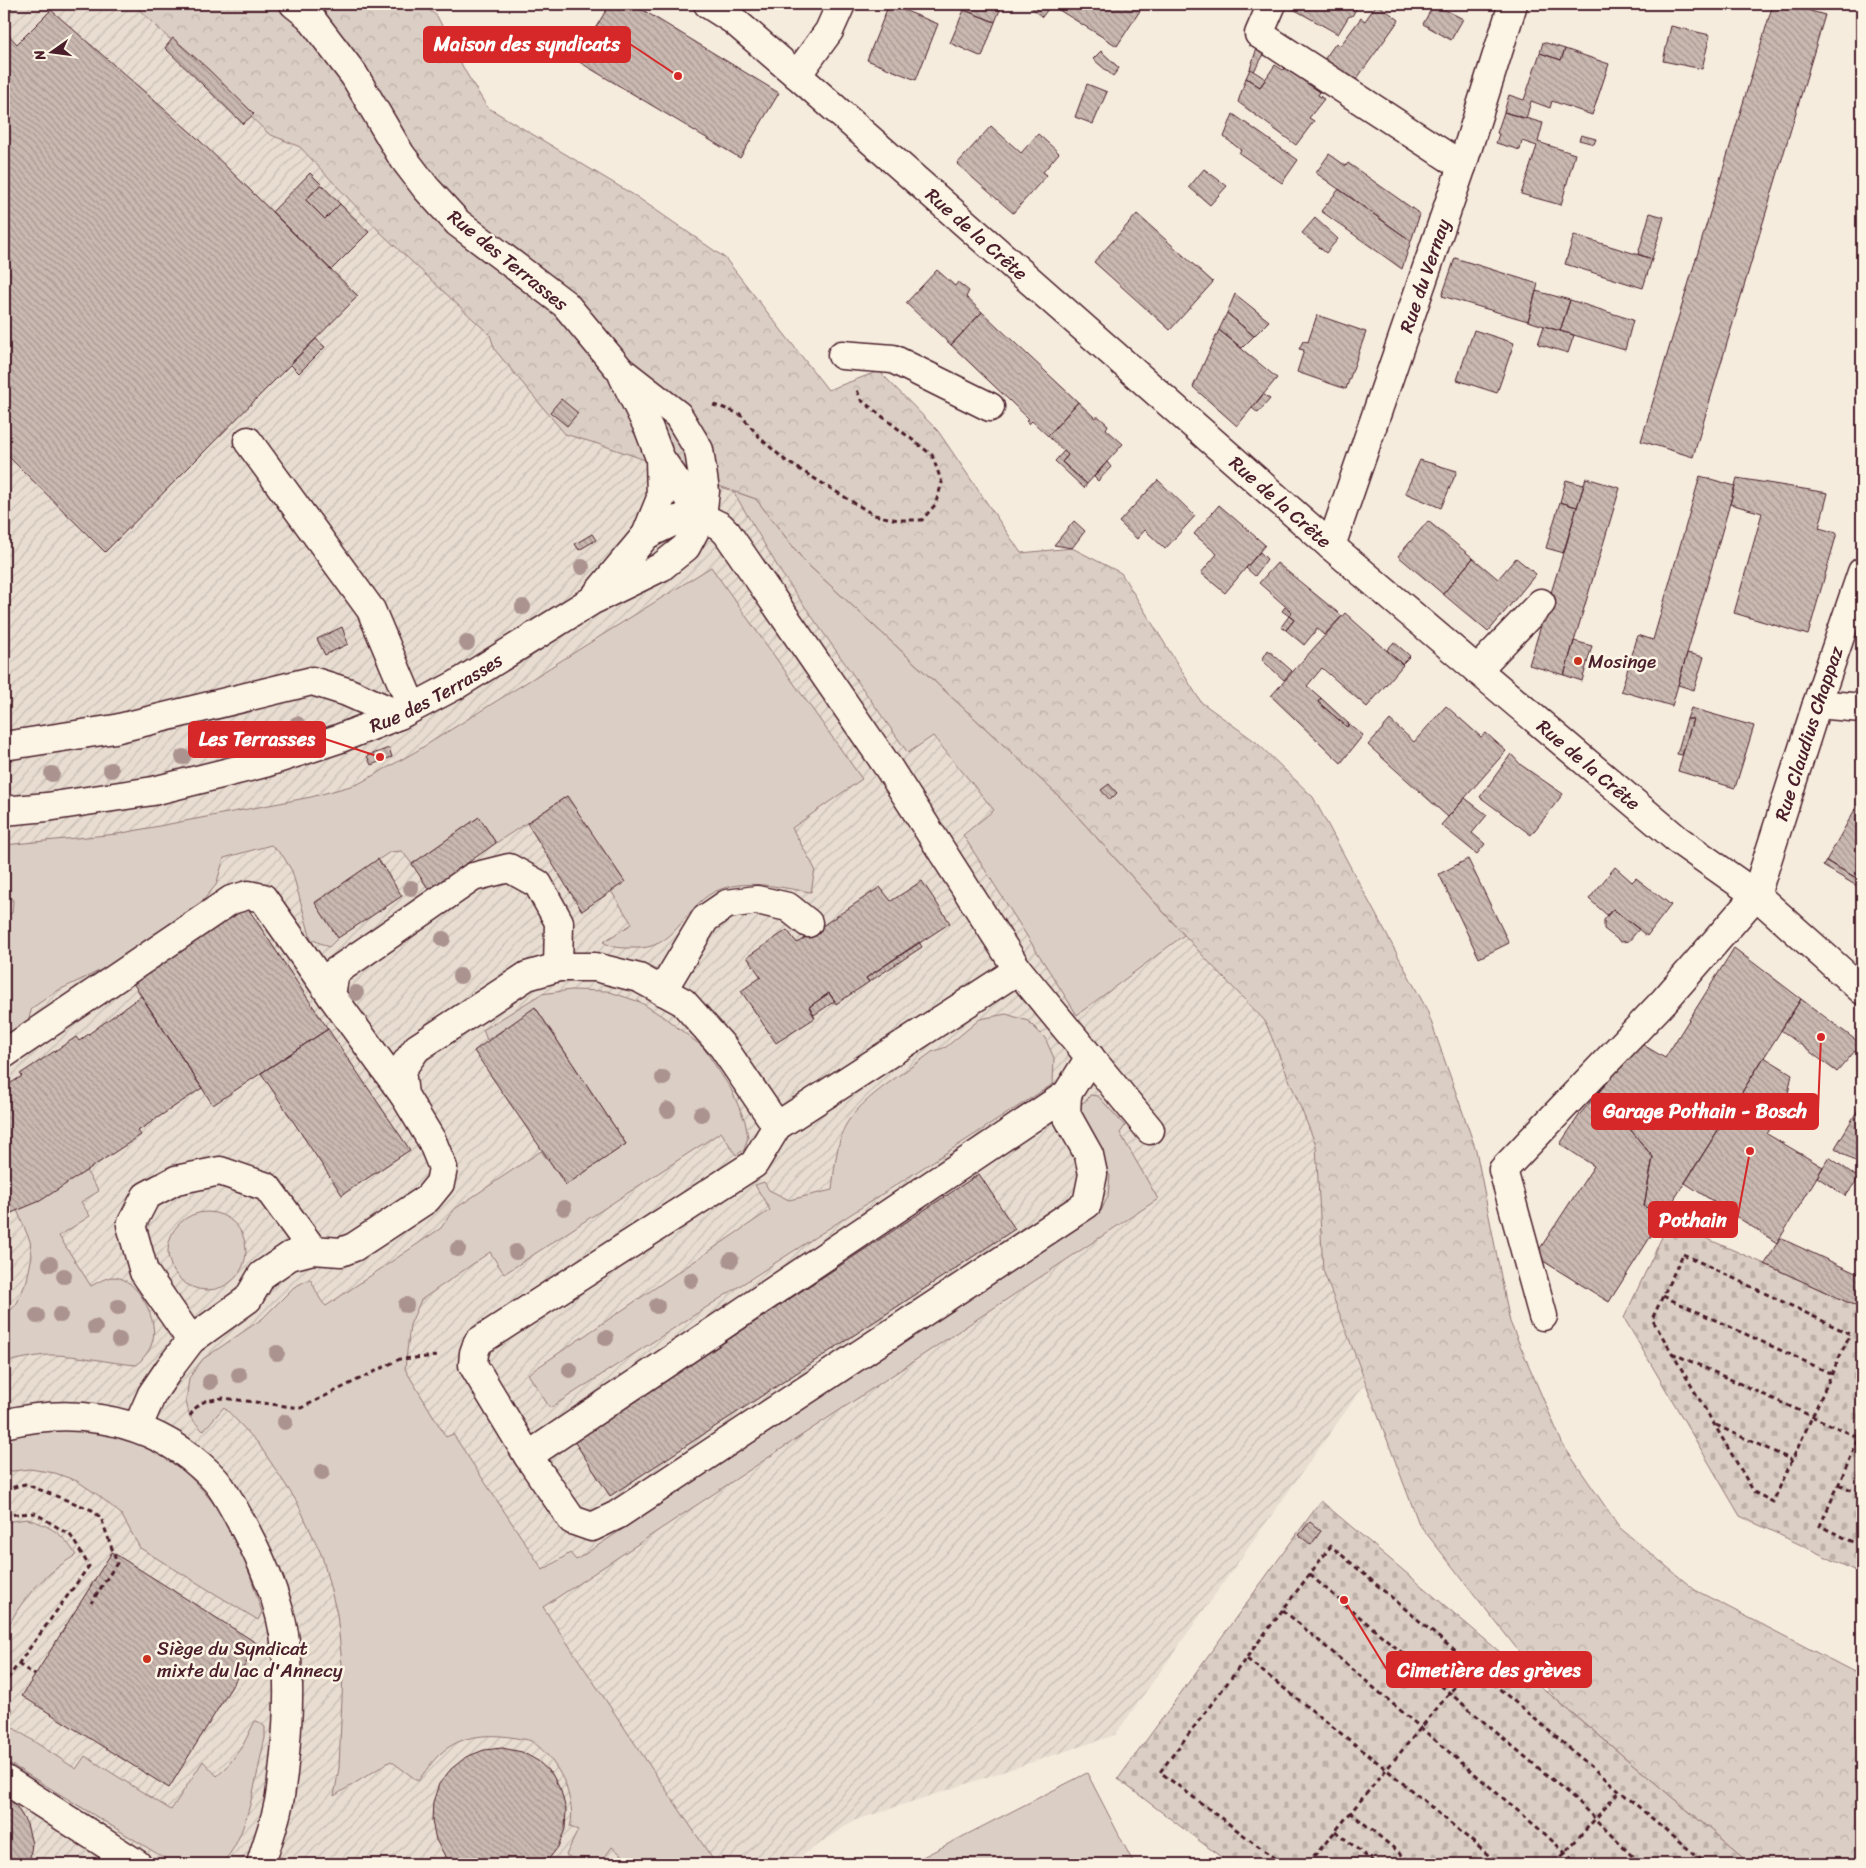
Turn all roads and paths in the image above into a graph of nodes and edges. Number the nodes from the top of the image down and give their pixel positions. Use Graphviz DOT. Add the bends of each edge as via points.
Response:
graph roads {
  1 [pos="294,4"];
  2 [pos="708,4"];
  3 [pos="841,4"];
  4 [pos="1272,4"];
  5 [pos="1513,4"];
  6 [pos="797,75"];
  7 [pos="1462,166"];
  8 [pos="842,355"];
  9 [pos="620,370"];
  10 [pos="990,407"];
  11 [pos="678,414"];
  12 [pos="248,441"];
  13 [pos="660,458"];
  14 [pos="702,517"];
  15 [pos="646,535"];
  16 [pos="1331,546"];
  17 [pos="1862,572"];
  18 [pos="591,601"];
  19 [pos="1541,603"];
  20 [pos="1478,670"];
  21 [pos="1817,704"];
  22 [pos="1862,708"];
  23 [pos="406,711"];
  24 [pos="4,746"];
  25 [pos="4,811"];
  26 [pos="1756,895"];
  27 [pos="808,923"];
  28 [pos="558,967"];
  29 [pos="1018,970"];
  30 [pos="1862,990"];
  31 [pos="662,991"];
  32 [pos="331,995"];
  33 [pos="4,1054"];
  34 [pos="1090,1056"];
  35 [pos="1067,1094"];
  36 [pos="404,1096"];
  37 [pos="777,1126"];
  38 [pos="1150,1130"];
  39 [pos="313,1250"];
  40 [pos="1663,1296"];
  41 [pos="1543,1316"];
  42 [pos="191,1340"];
  43 [pos="1670,1352"];
  44 [pos="400,1359"];
  45 [pos="1832,1374"];
  46 [pos="1812,1417"];
  47 [pos="4,1424"];
  48 [pos="1714,1424"];
  49 [pos="137,1428"];
  50 [pos="1862,1432"];
  51 [pos="1861,1439"];
  52 [pos="172,1444"];
  53 [pos="528,1456"];
  54 [pos="1792,1460"];
  55 [pos="1839,1484"];
  56 [pos="4,1490"];
  57 [pos="1862,1495"];
  58 [pos="4,1515"];
  59 [pos="1862,1546"];
  60 [pos="1310,1575"];
  61 [pos="91,1603"];
  62 [pos="1283,1610"];
  63 [pos="1247,1659"];
  64 [pos="18,1664"];
  65 [pos="1472,1666"];
  66 [pos="35,1675"];
  67 [pos="4,1680"];
  68 [pos="1449,1694"];
  69 [pos="1422,1727"];
  70 [pos="1386,1769"];
  71 [pos="4,1779"];
  72 [pos="1620,1791"];
  73 [pos="1350,1812"];
  74 [pos="1595,1819"];
  75 [pos="1335,1831"];
  76 [pos="1565,1853"];
  77 [pos="137,1864"];
  78 [pos="260,1864"];
  79 [pos="1282,1864"];
  80 [pos="1308,1864"];
  81 [pos="1376,1864"];
  82 [pos="1414,1864"];
  83 [pos="1500,1864"];
  84 [pos="1555,1864"];
  85 [pos="1576,1864"];
  86 [pos="1640,1864"];
  87 [pos="1706,1864"];
  1 -- 9 [label="street, Rue des Terrasses" via="309,16 354,75 402,155 426,188 458,223 565,304"];
  2 -- 6 [label="street, Rue de la Crête" via="733,20"];
  3 -- 6 [label="street" via="829,31"];
  4 -- 7 [label="street" via="1258,34"];
  5 -- 7 [label="street, Rue du Vernay"];
  6 -- 16 [label="street, Rue de la Crête"];
  7 -- 16 [label="street, Rue du Vernay"];
  8 -- 10 [label="street" via="893,359"];
  8 -- 11 [label="path" via="861,400 932,455 942,483 935,505 922,520 874,515 786,461 740,414 721,406 702,404"];
  9 -- 11 [label="street, Rue des Terrasses"];
  9 -- 13 [label="street, Rue des Terrasses"];
  11 -- 14 [label="street, Rue des Terrasses" via="699,450 705,491"];
  12 -- 23 [label="street" via="371,610 397,668"];
  13 -- 14 [label="street"];
  13 -- 15 [label="street, Rue des Terrasses" via="661,498"];
  14 -- 15 [label="street" via="677,520"];
  14 -- 18 [label="street, Rue des Terrasses" via="686,547 661,567"];
  14 -- 29 [label="street" via="728,533 888,767"];
  15 -- 18 [label="street, Rue des Terrasses"];
  16 -- 20 [label="street, Rue de la Crête"];
  17 -- 21 [label="street, Rue Claudius Chappaz"];
  18 -- 23 [label="street, Rue des Terrasses" via="456,685"];
  19 -- 20 [label="street"];
  20 -- 26 [label="street, Rue de la Crête" via="1678,840"];
  21 -- 22 [label="street"];
  21 -- 26 [label="street, Rue Claudius Chappaz"];
  23 -- 24 [label="street" via="312,681 115,730"];
  23 -- 25 [label="street, Rue des Terrasses" via="265,764 152,791"];
  26 -- 30 [label="street, Rue de la Crête"];
  26 -- 41 [label="street" via="1664,1000 1502,1170"];
  27 -- 31 [label="street" via="788,907 757,900 727,904 705,919"];
  28 -- 31 [label="street" via="595,967 638,978"];
  28 -- 32 [label="street" via="559,922 538,884 510,868 473,877 335,972"];
  28 -- 36 [label="street" via="527,976 417,1048 401,1070"];
  29 -- 34 [label="street"];
  29 -- 37 [label="street"];
  31 -- 37 [label="street" via="683,1002 723,1047"];
  32 -- 33 [label="street" via="264,898 248,895 231,900"];
  32 -- 36 [label="street"];
  34 -- 35 [label="street"];
  34 -- 38 [label="street"];
  35 -- 53 [label="street"];
  35 -- 53 [label="street" via="1066,1114 1089,1155 1093,1174 1087,1204 601,1523 592,1526 572,1520"];
  36 -- 39 [label="street" via="432,1141 443,1168 440,1183 427,1200 354,1247 341,1252"];
  37 -- 53 [label="street" via="754,1164 478,1342 473,1364"];
  39 -- 42 [label="street" via="290,1256 262,1275 248,1299"];
  39 -- 42 [label="street" via="267,1186 220,1171 176,1180 146,1196 131,1225 144,1272"];
  40 -- 43 [label="path" via="1652,1319"];
  40 -- 45 [label="path"];
  40 -- 45 [label="path" via="1683,1254 1850,1334"];
  42 -- 49 [label="street" via="152,1394"];
  43 -- 46 [label="path"];
  43 -- 48 [label="path"];
  44 -- 52 [label="path" via="301,1408 223,1398 205,1401 194,1410"];
  45 -- 46 [label="path"];
  46 -- 51 [label="path"];
  46 -- 54 [label="path"];
  47 -- 49 [label="street" via="27,1418 63,1416 86,1417"];
  48 -- 54 [label="path"];
  48 -- 54 [label="path" via="1754,1492 1773,1502"];
  49 -- 52 [label="street"];
  50 -- 51 [label="path"];
  51 -- 55 [label="path"];
  52 -- 78 [label="street" via="199,1464 219,1485 238,1516 273,1590 284,1634 288,1697 286,1751 278,1806"];
  55 -- 57 [label="path"];
  55 -- 59 [label="path" via="1820,1526"];
  56 -- 61 [label="path" via="25,1484 92,1510 101,1518 117,1563"];
  58 -- 64 [label="path" via="35,1514 71,1536 89,1566"];
  60 -- 62 [label="path"];
  60 -- 65 [label="path" via="1331,1546"];
  60 -- 68 [label="path"];
  62 -- 63 [label="path"];
  62 -- 69 [label="path"];
  63 -- 70 [label="path"];
  63 -- 79 [label="path" via="1160,1772"];
  64 -- 66 [label="path"];
  64 -- 67 [label="path"];
  65 -- 68 [label="path"];
  65 -- 72 [label="path"];
  68 -- 69 [label="path"];
  68 -- 74 [label="path"];
  69 -- 70 [label="path"];
  69 -- 76 [label="path"];
  70 -- 73 [label="path"];
  70 -- 83 [label="path"];
  71 -- 77 [label="street"];
  72 -- 74 [label="path"];
  72 -- 87 [label="path"];
  73 -- 75 [label="path"];
  73 -- 82 [label="path"];
  74 -- 76 [label="path"];
  74 -- 86 [label="path"];
  75 -- 80 [label="path"];
  75 -- 81 [label="path"];
  76 -- 84 [label="path"];
  76 -- 85 [label="path"];
}
